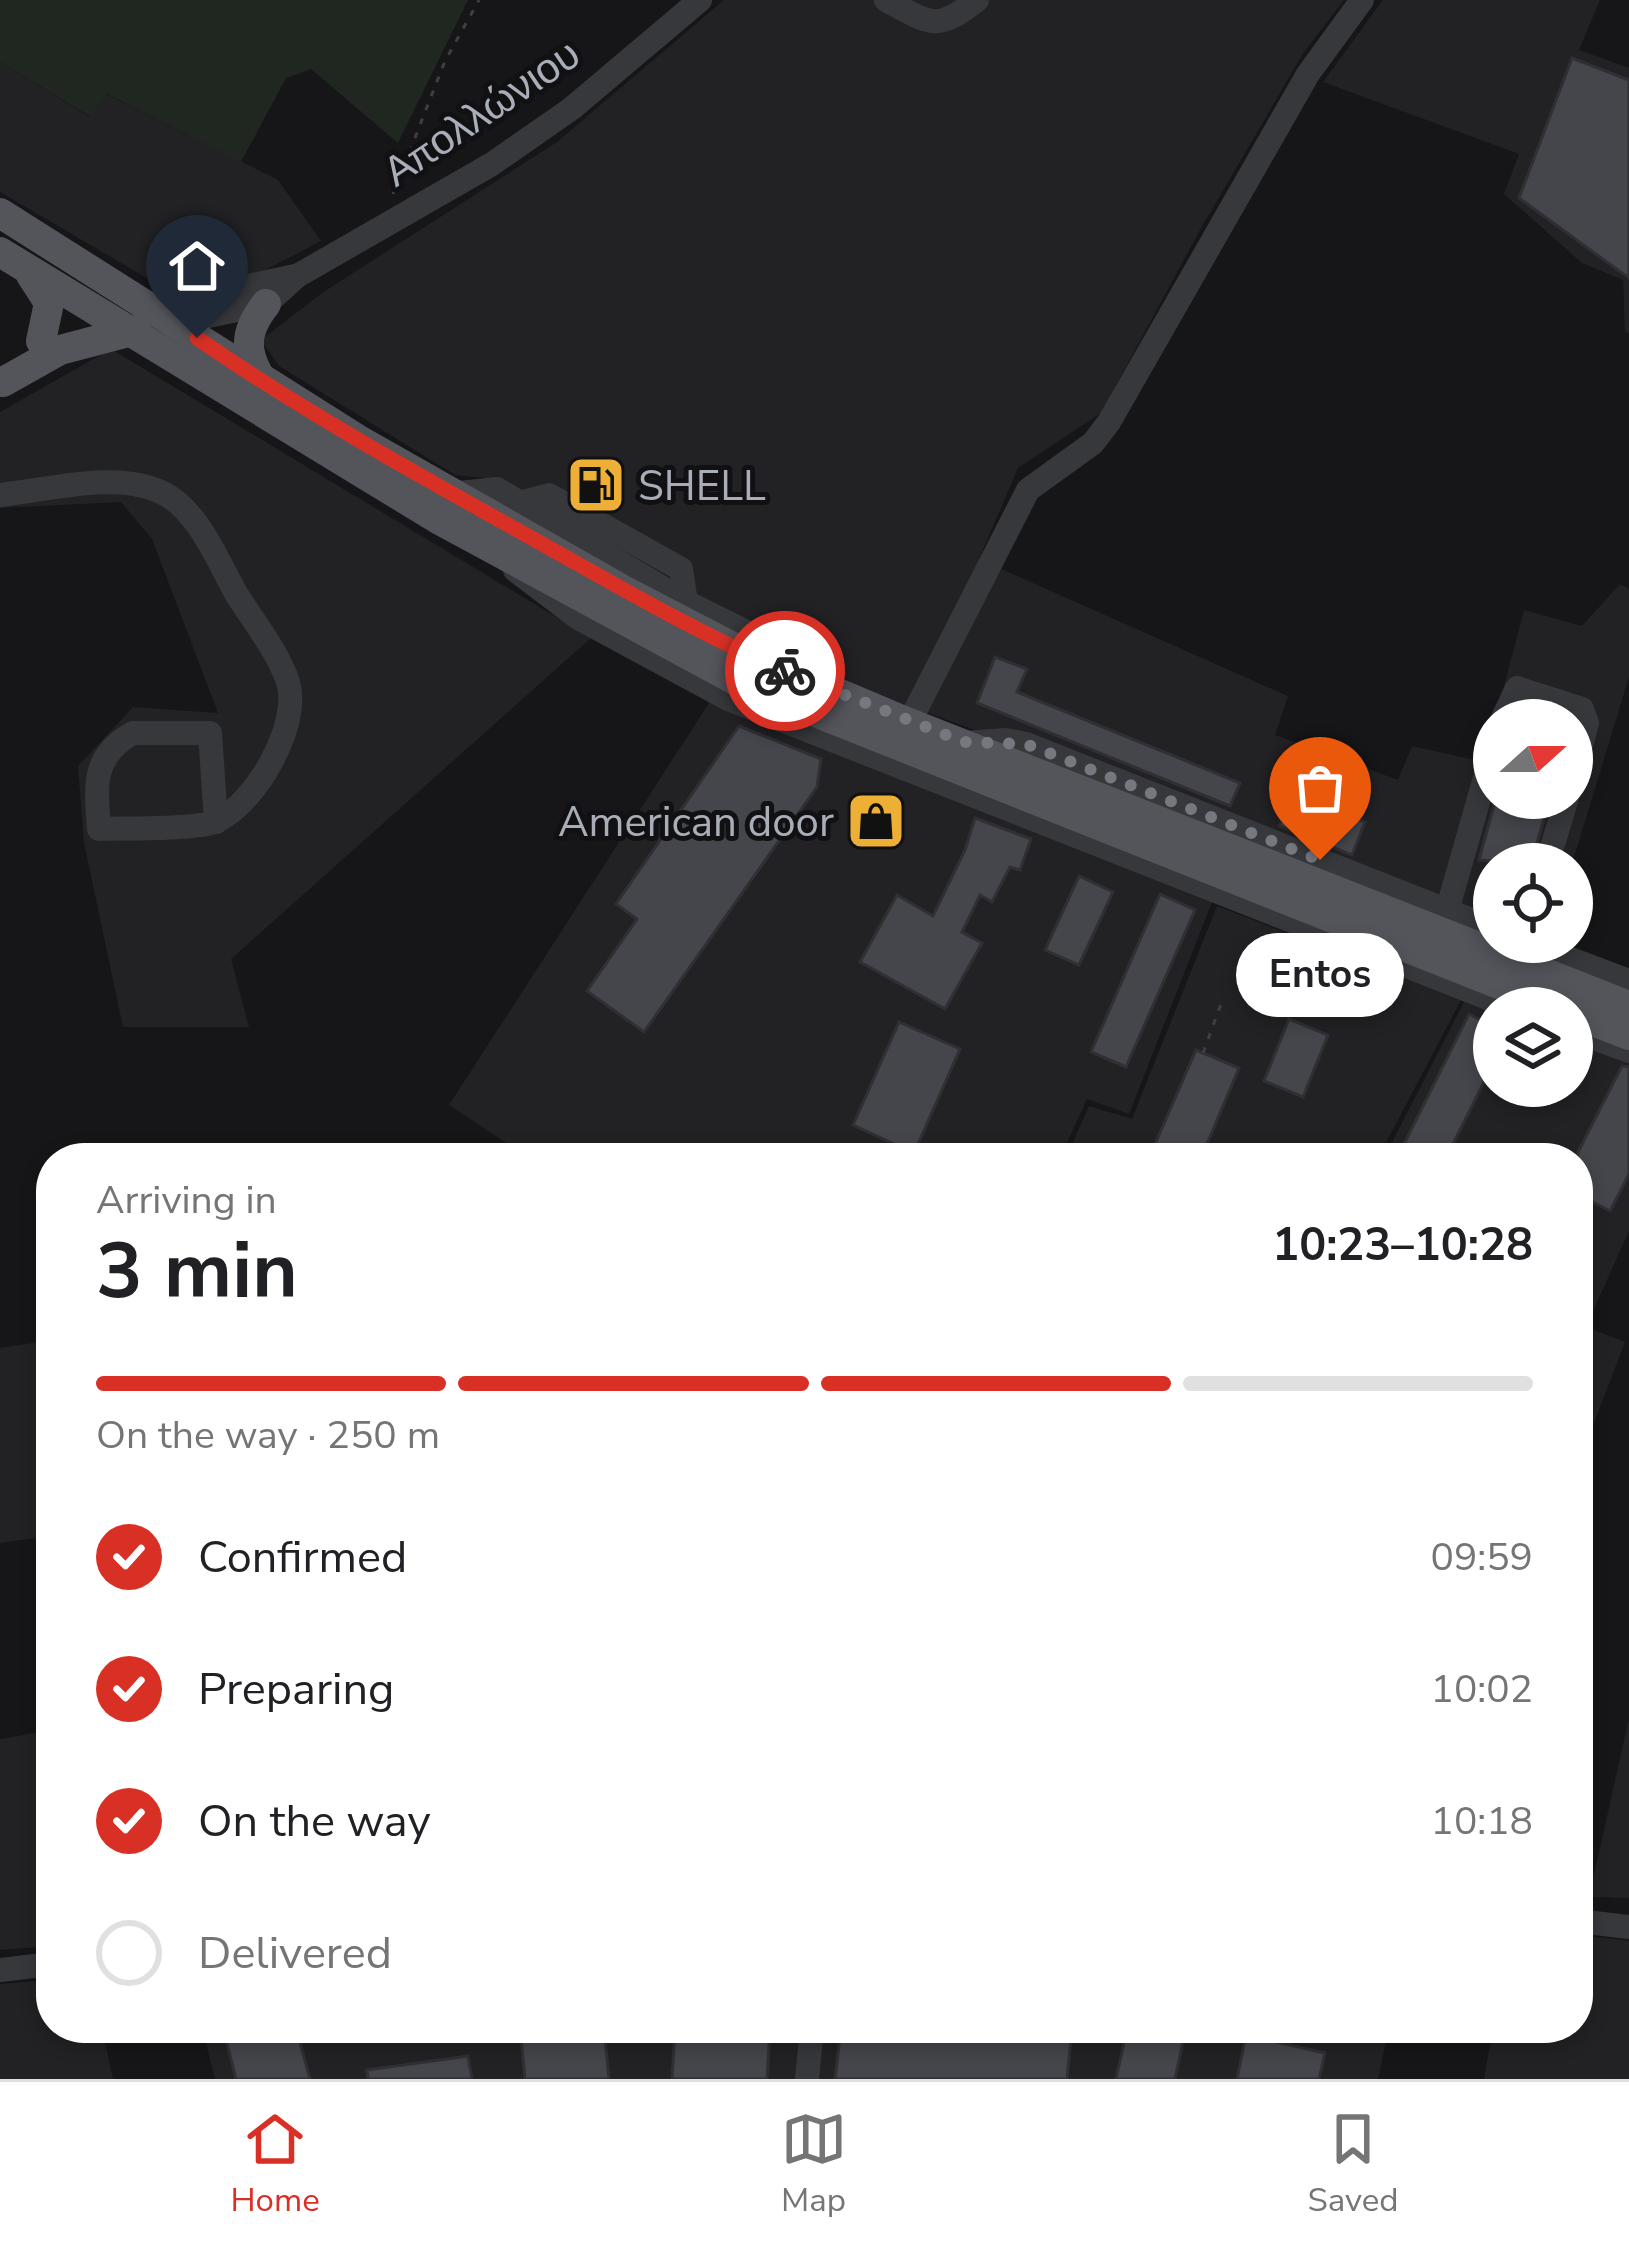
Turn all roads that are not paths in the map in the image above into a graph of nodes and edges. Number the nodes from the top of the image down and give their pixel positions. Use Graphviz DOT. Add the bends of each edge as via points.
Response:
graph roads {
  1 [pos="700,0"];
  2 [pos="886,0"];
  3 [pos="977,0"];
  4 [pos="1362,0"];
  5 [pos="0,213"];
  6 [pos="12,259"];
  7 [pos="297,276"];
  8 [pos="266,304"];
  9 [pos="162,315"];
  10 [pos="118,325"];
  11 [pos="41,340"];
  12 [pos="1,382"];
  13 [pos="264,384"];
  14 [pos="450,494"];
  15 [pos="0,495"];
  16 [pos="519,503"];
  17 [pos="628,580"];
  18 [pos="686,602"];
  19 [pos="835,692"];
  20 [pos="1512,699"];
  21 [pos="1551,699"];
  22 [pos="892,741"];
  23 [pos="958,767"];
  24 [pos="1473,819"];
  25 [pos="216,823"];
  26 [pos="1447,910"];
  27 [pos="1295,915"];
  28 [pos="1473,921"];
  29 [pos="1473,931"];
  30 [pos="1554,963"];
  31 [pos="1573,963"];
  32 [pos="1629,982"];
  33 [pos="1499,987"];
  34 [pos="1473,991"];
  35 [pos="1629,1006"];
  36 [pos="1593,1021"];
  37 [pos="1629,1035"];
  38 [pos="1593,1038"];
  39 [pos="1629,1051"];
  40 [pos="1593,1923"];
  41 [pos="1629,1927"];
  42 [pos="36,1966"];
  43 [pos="0,1970"];
  44 [pos="811,2043"];
  45 [pos="807,2079"];
  1 -- 7 [label="street, Απολλώνιου" via="492,164"];
  2 -- 3 [label="street" via="932,24"];
  4 -- 22 [label="street" via="1296,94 1109,422 1028,490"];
  5 -- 9 [label="main road"];
  6 -- 10 [label="main road"];
  6 -- 11 [label="main road" via="49,303"];
  7 -- 8 [label="street, Απολλώνιου"];
  7 -- 9 [label="street, Απολλώνιου"];
  8 -- 9 [label="street, Απολλώνιου"];
  8 -- 13 [label="main road" via="246,345"];
  9 -- 10 [label="main road, Απολλώνιου"];
  9 -- 13 [label="main road"];
  10 -- 11 [label="main road" via="62,327"];
  10 -- 12 [label="main road"];
  10 -- 22 [label="main road" via="582,610 733,690"];
  11 -- 12 [label="main road"];
  13 -- 14 [label="main road"];
  14 -- 16 [label="street" via="497,489"];
  14 -- 17 [label="main road"];
  15 -- 25 [label="street" via="128,484 161,492 196,525 291,696 272,760"];
  16 -- 17 [label="street"];
  16 -- 18 [label="street" via="549,495 681,569"];
  17 -- 18 [label="street"];
  17 -- 19 [label="main road" via="750,656"];
  18 -- 19 [label="street" via="821,669"];
  19 -- 22 [label="main road"];
  20 -- 21 [label="street" via="1517,688"];
  22 -- 23 [label="main road"];
  22 -- 23 [label="street"];
  23 -- 26 [label="street" via="1026,744"];
  23 -- 27 [label="main road"];
  23 -- 29 [label="main road"];
  24 -- 26 [label="street"];
  25 -- 25 [label="street" via="99,829 101,760 133,733 210,733"];
  26 -- 28 [label="street"];
  27 -- 33 [label="main road"];
  27 -- 34 [label="street"];
  30 -- 35 [label="main road"];
  31 -- 32 [label="street"];
  36 -- 37 [label="main road"];
  38 -- 39 [label="street"];
  40 -- 41 [label="street"];
  42 -- 43 [label="street"];
  44 -- 45 [label="street"];
}
